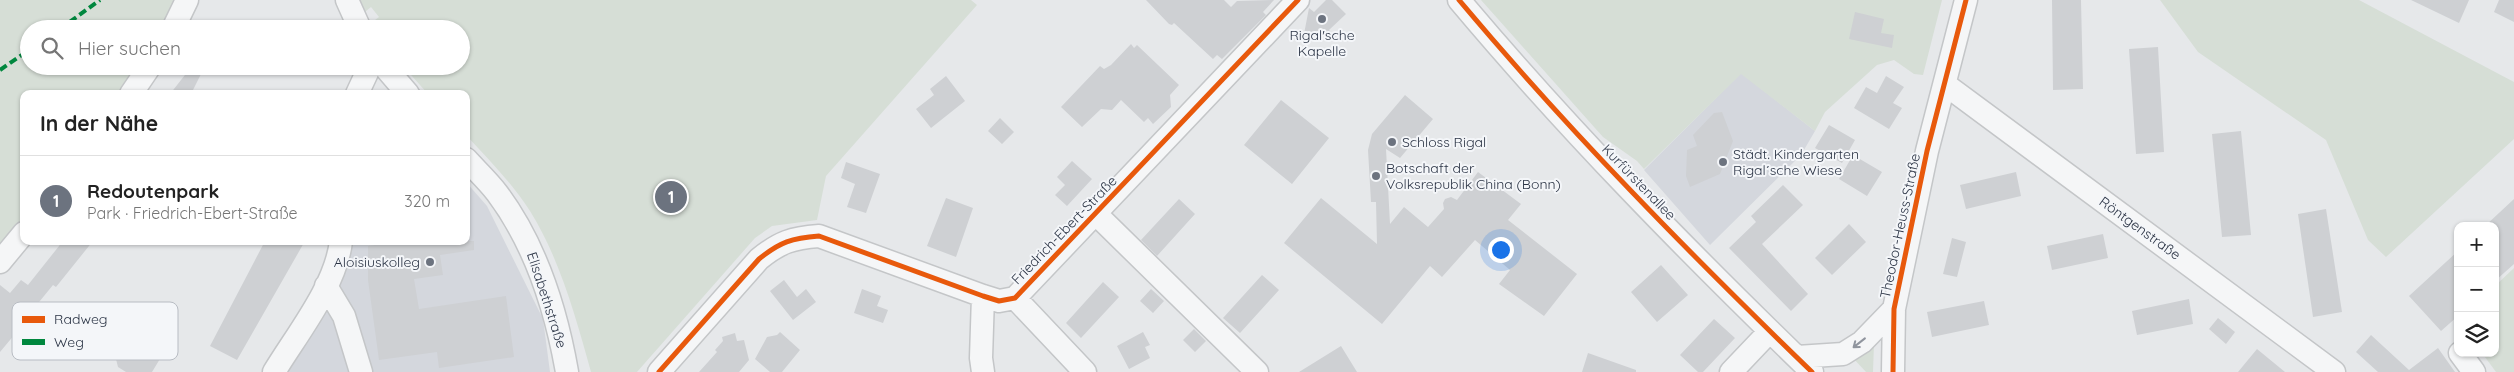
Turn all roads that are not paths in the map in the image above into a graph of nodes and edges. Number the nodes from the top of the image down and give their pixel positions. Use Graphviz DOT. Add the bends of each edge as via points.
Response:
graph roads {
  1 [pos="187,0"];
  2 [pos="347,0"];
  3 [pos="1298,0"];
  4 [pos="1460,0"];
  5 [pos="1966,0"];
  6 [pos="177,20"];
  7 [pos="356,20"];
  8 [pos="144,75"];
  9 [pos="366,75"];
  10 [pos="392,75"];
  11 [pos="1946,85"];
  12 [pos="134,90"];
  13 [pos="359,90"];
  14 [pos="405,90"];
  15 [pos="470,164"];
  16 [pos="1096,214"];
  17 [pos="20,238"];
  18 [pos="340,245"];
  19 [pos="0,262"];
  20 [pos="326,286"];
  21 [pos="983,296"];
  22 [pos="1015,298"];
  23 [pos="1894,309"];
  24 [pos="1770,331"];
  25 [pos="2463,357"];
  26 [pos="1804,365"];
  27 [pos="274,372"];
  28 [pos="361,372"];
  29 [pos="568,372"];
  30 [pos="659,372"];
  31 [pos="983,372"];
  32 [pos="1085,372"];
  33 [pos="1257,372"];
  34 [pos="1731,372"];
  35 [pos="1893,372"];
  36 [pos="2334,372"];
  37 [pos="2474,372"];
  1 -- 6 [label="street"];
  2 -- 7 [label="street"];
  3 -- 16 [label="street, Friedrich-Ebert-Straße"];
  4 -- 24 [label="street, Kurfürstenallee" via="1534,89"];
  5 -- 11 [label="street, Theodor-Heuss-Straße"];
  8 -- 12 [label="street"];
  9 -- 13 [label="street"];
  10 -- 14 [label="street"];
  11 -- 23 [label="street, Theodor-Heuss-Straße" via="1927,151"];
  11 -- 36 [label="street, Röntgenstraße"];
  15 -- 29 [label="street, Elisabethstraße" via="496,193 535,258"];
  16 -- 22 [label="street, Friedrich-Ebert-Straße"];
  16 -- 33 [label="street, Friedrich-Ebert-Straße"];
  17 -- 19 [label="street"];
  18 -- 20 [label="street" via="339,257"];
  20 -- 27 [label="street"];
  20 -- 28 [label="street" via="344,316"];
  21 -- 22 [label="street, Friedrich-Ebert-Straße" via="999,301"];
  21 -- 30 [label="street, Friedrich-Ebert-Straße" via="819,236 796,237 776,245 759,259"];
  21 -- 31 [label="street"];
  22 -- 32 [label="street"];
  23 -- 26 [label="street, Theodor-Heuss-Straße, one-way" via="1862,342 1843,354"];
  23 -- 35 [label="street, Theodor-Heuss-Straße"];
  24 -- 26 [label="street, Kurfürstenallee"];
  24 -- 34 [label="street"];
  25 -- 37 [label="street"];
}
